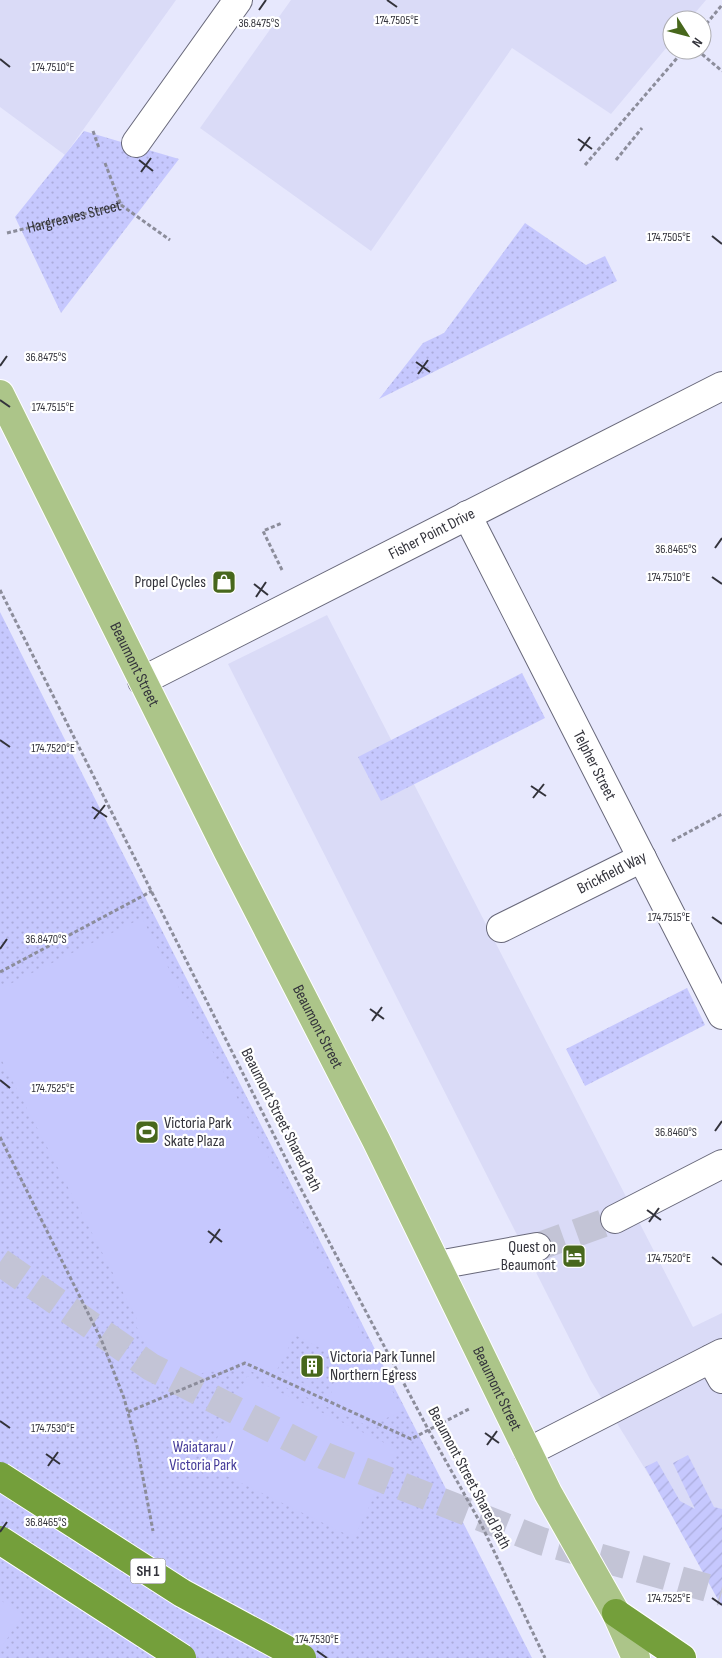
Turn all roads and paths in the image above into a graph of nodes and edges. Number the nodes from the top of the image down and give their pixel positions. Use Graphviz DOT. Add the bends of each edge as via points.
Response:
graph roads {
  1 [pos="238,0"];
  2 [pos="722,5"];
  3 [pos="712,17"];
  4 [pos="675,60"];
  5 [pos="709,60"];
  6 [pos="722,71"];
  7 [pos="642,128"];
  8 [pos="92,131"];
  9 [pos="136,144"];
  10 [pos="100,149"];
  11 [pos="103,158"];
  12 [pos="616,160"];
  13 [pos="585,165"];
  14 [pos="121,205"];
  15 [pos="7,233"];
  16 [pos="170,240"];
  17 [pos="722,386"];
  18 [pos="0,394"];
  19 [pos="467,515"];
  20 [pos="282,523"];
  21 [pos="0,590"];
  22 [pos="296,602"];
  23 [pos="142,681"];
  24 [pos="722,814"];
  25 [pos="642,858"];
  26 [pos="152,891"];
  27 [pos="501,928"];
  28 [pos="0,972"];
  29 [pos="722,1016"];
  30 [pos="0,1137"];
  31 [pos="722,1164"];
  32 [pos="615,1219"];
  33 [pos="537,1247"];
  34 [pos="438,1265"];
  35 [pos="718,1364"];
  36 [pos="499,1393"];
  37 [pos="128,1412"];
  38 [pos="429,1430"];
  39 [pos="528,1452"];
  40 [pos="0,1476"];
  41 [pos="154,1532"];
  42 [pos="0,1540"];
  43 [pos="616,1613"];
  44 [pos="182,1658"];
  45 [pos="302,1658"];
  46 [pos="545,1658"];
  47 [pos="636,1658"];
  48 [pos="682,1658"];
  1 -- 9 [label="street"];
  2 -- 3 [label="path"];
  4 -- 13 [label="path"];
  5 -- 6 [label="path"];
  7 -- 12 [label="path"];
  8 -- 10 [label="path"];
  11 -- 14 [label="path, Hargreaves Street"];
  14 -- 15 [label="path, Hargreaves Street"];
  14 -- 16 [label="path"];
  17 -- 19 [label="street, Fisher Point Drive"];
  18 -- 23 [label="main road, Beaumont Street"];
  19 -- 22 [label="street, Fisher Point Drive"];
  19 -- 25 [label="street, Telpher Street"];
  20 -- 22 [label="path" via="263,531"];
  21 -- 26 [label="path, Beaumont Street Shared Path"];
  22 -- 23 [label="street, Fisher Point Drive"];
  23 -- 34 [label="main road, Beaumont Street"];
  24 -- 25 [label="path, Brickfield Way"];
  25 -- 27 [label="street, Brickfield Way"];
  25 -- 29 [label="street, Telpher Street"];
  26 -- 28 [label="path"];
  26 -- 38 [label="path, Beaumont Street Shared Path" via="299,1185"];
  30 -- 37 [label="path" via="101,1340"];
  31 -- 32 [label="street"];
  33 -- 34 [label="street"];
  34 -- 36 [label="main road, Beaumont Street"];
  35 -- 39 [label="street"];
  36 -- 38 [label="path"];
  36 -- 39 [label="main road, Beaumont Street"];
  37 -- 38 [label="path" via="245,1363 411,1439"];
  37 -- 41 [label="path"];
  38 -- 46 [label="path, Beaumont Street Shared Path" via="481,1524"];
  39 -- 43 [label="main road, Beaumont Street"];
  40 -- 45 [label="highway, SH 1, bridge" via="182,1593"];
  42 -- 44 [label="highway, bridge"];
  43 -- 47 [label="main road, Beaumont Street"];
  43 -- 48 [label="highway"];
}
